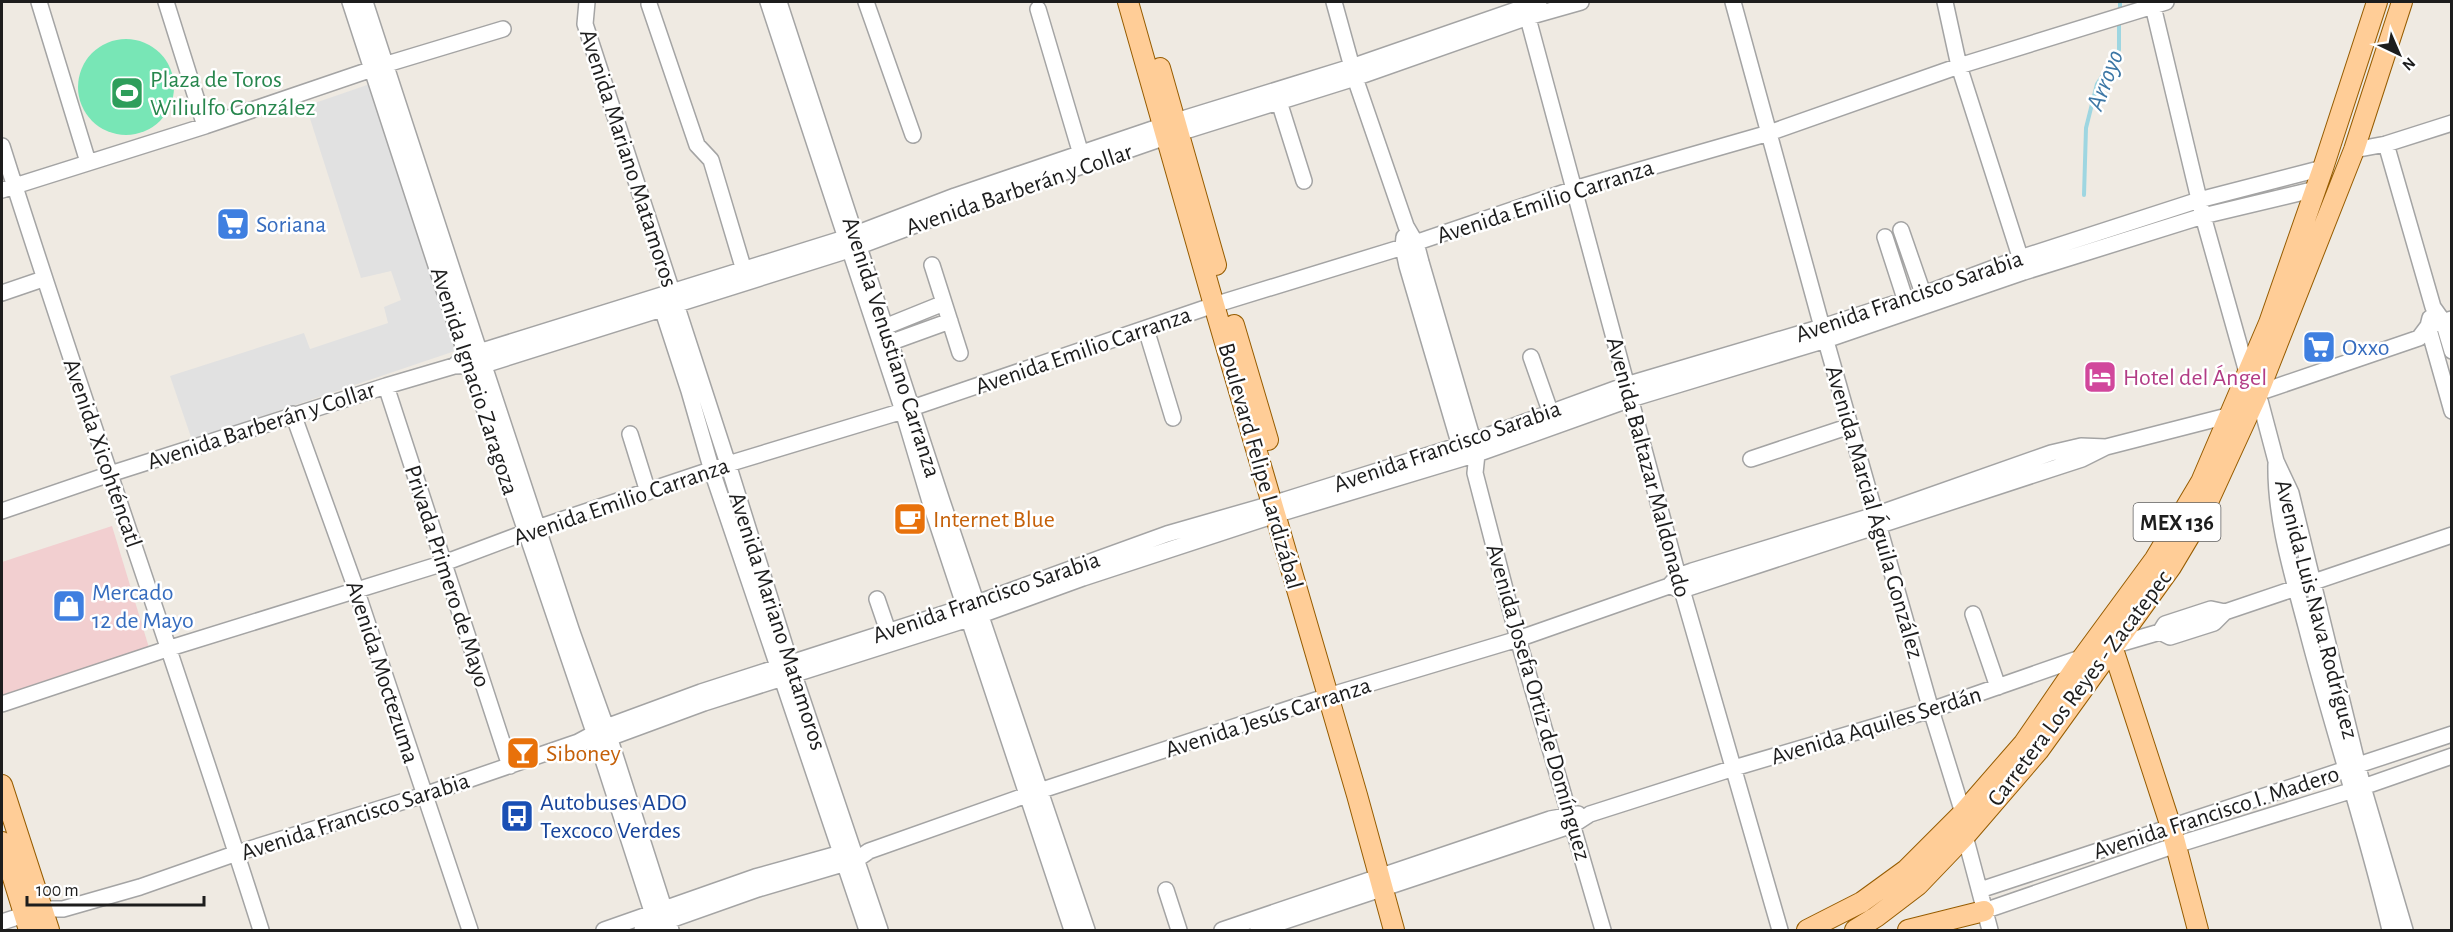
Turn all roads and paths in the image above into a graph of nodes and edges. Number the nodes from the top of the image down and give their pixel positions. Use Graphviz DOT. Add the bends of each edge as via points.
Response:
graph roads {
  1 [pos="39,2"];
  2 [pos="166,2"];
  3 [pos="350,2"];
  4 [pos="365,2"];
  5 [pos="587,2"];
  6 [pos="768,2"];
  7 [pos="779,2"];
  8 [pos="866,2"];
  9 [pos="1128,2"];
  10 [pos="1141,2"];
  11 [pos="1334,2"];
  12 [pos="1581,2"];
  13 [pos="1733,2"];
  14 [pos="1945,2"];
  15 [pos="2377,2"];
  16 [pos="2402,2"];
  17 [pos="2157,3"];
  18 [pos="649,4"];
  19 [pos="1529,6"];
  20 [pos="1038,9"];
  21 [pos="503,29"];
  22 [pos="1959,66"];
  23 [pos="380,67"];
  24 [pos="1353,72"];
  25 [pos="1277,96"];
  26 [pos="809,110"];
  27 [pos="2451,123"];
  28 [pos="205,126"];
  29 [pos="1171,130"];
  30 [pos="1769,133"];
  31 [pos="913,135"];
  32 [pos="2386,144"];
  33 [pos="2,146"];
  34 [pos="2354,150"];
  35 [pos="1082,160"];
  36 [pos="88,162"];
  37 [pos="2324,168"];
  38 [pos="1304,181"];
  39 [pos="8,188"];
  40 [pos="1574,189"];
  41 [pos="2316,189"];
  42 [pos="2199,200"];
  43 [pos="2203,216"];
  44 [pos="853,242"];
  45 [pos="1410,245"];
  46 [pos="932,265"];
  47 [pos="2022,265"];
  48 [pos="746,275"];
  49 [pos="43,279"];
  50 [pos="2,293"];
  51 [pos="1925,300"];
  52 [pos="667,301"];
  53 [pos="944,303"];
  54 [pos="1220,303"];
  55 [pos="1907,305"];
  56 [pos="950,321"];
  57 [pos="887,326"];
  58 [pos="1146,329"];
  59 [pos="1824,333"];
  60 [pos="2441,334"];
  61 [pos="892,342"];
  62 [pos="960,353"];
  63 [pos="1531,357"];
  64 [pos="475,361"];
  65 [pos="2248,376"];
  66 [pos="386,386"];
  67 [pos="695,389"];
  68 [pos="2449,389"];
  69 [pos="1629,392"];
  70 [pos="2258,393"];
  71 [pos="908,409"];
  72 [pos="1550,411"];
  73 [pos="2451,411"];
  74 [pos="293,414"];
  75 [pos="2231,415"];
  76 [pos="1173,418"];
  77 [pos="1850,426"];
  78 [pos="630,434"];
  79 [pos="1468,450"];
  80 [pos="1751,459"];
  81 [pos="2276,461"];
  82 [pos="728,464"];
  83 [pos="712,471"];
  84 [pos="110,474"];
  85 [pos="648,492"];
  86 [pos="1280,507"];
  87 [pos="2,511"];
  88 [pos="1877,521"];
  89 [pos="531,530"];
  90 [pos="2451,534"];
  91 [pos="444,563"];
  92 [pos="753,567"];
  93 [pos="2313,581"];
  94 [pos="1677,584"];
  95 [pos="2295,587"];
  96 [pos="356,589"];
  97 [pos="878,599"];
  98 [pos="973,611"];
  99 [pos="1973,614"];
  100 [pos="890,637"];
  101 [pos="1518,639"];
  102 [pos="2112,646"];
  103 [pos="167,649"];
  104 [pos="2083,657"];
  105 [pos="787,671"];
  106 [pos="2338,678"];
  107 [pos="2321,683"];
  108 [pos="1998,687"];
  109 [pos="1334,695"];
  110 [pos="2,704"];
  111 [pos="1931,710"];
  112 [pos="601,734"];
  113 [pos="2446,736"];
  114 [pos="2449,757"];
  115 [pos="510,766"];
  116 [pos="2351,767"];
  117 [pos="1734,768"];
  118 [pos="2,785"];
  119 [pos="2357,788"];
  120 [pos="1034,793"];
  121 [pos="2272,793"];
  122 [pos="424,795"];
  123 [pos="1963,813"];
  124 [pos="2279,813"];
  125 [pos="1572,819"];
  126 [pos="1965,836"];
  127 [pos="2174,836"];
  128 [pos="2,842"];
  129 [pos="237,853"];
  130 [pos="853,855"];
  131 [pos="2084,856"];
  132 [pos="2382,872"];
  133 [pos="2090,875"];
  134 [pos="1386,882"];
  135 [pos="1166,890"];
  136 [pos="1980,890"];
  137 [pos="1984,911"];
  138 [pos="2,922"];
  139 [pos="662,922"];
  140 [pos="33,923"];
  141 [pos="1264,924"];
  142 [pos="1078,925"];
  143 [pos="261,930"];
  144 [pos="470,930"];
  145 [pos="604,930"];
  146 [pos="642,930"];
  147 [pos="867,930"];
  148 [pos="880,930"];
  149 [pos="1179,930"];
  150 [pos="1222,930"];
  151 [pos="1394,930"];
  152 [pos="1407,930"];
  153 [pos="1603,930"];
  154 [pos="1780,930"];
  155 [pos="1807,930"];
  156 [pos="1855,930"];
  157 [pos="1908,930"];
  158 [pos="1990,930"];
  159 [pos="2198,930"];
  160 [pos="2390,930"];
  161 [pos="2405,930"];
  1 -- 36 [label="street"];
  2 -- 28 [label="street"];
  3 -- 23 [label="street, Avenida Ignacio Zaragoza"];
  4 -- 23 [label="street, Avenida Ignacio Zaragoza"];
  5 -- 52 [label="street, Avenida Mariano Matamoros" via="585,24"];
  6 -- 26 [label="street, Avenida Venustiano Carranza"];
  7 -- 26 [label="street, Avenida Venustiano Carranza"];
  8 -- 31 [label="street"];
  9 -- 29 [label="main road, Boulevard Felipe Lardizábal"];
  10 -- 29 [label="main road, Boulevard Felipe Lardizábal"];
  11 -- 24 [label="street, Avenida Josefa Ortiz de Domínguez"];
  12 -- 19 [label="street, Avenida Barberán y Collar"];
  13 -- 30 [label="street, Avenida Marcial Águila González"];
  14 -- 22 [label="street"];
  15 -- 37 [label="main road, Carretera Los Reyes - Zacatepec / MEX 136"];
  16 -- 34 [label="main road, Carretera Los Reyes - Zacatepec / MEX 136"];
  17 -- 22 [label="street, Avenida Emilio Carranza"];
  17 -- 42 [label="street"];
  18 -- 48 [label="street" via="697,145 711,160"];
  19 -- 24 [label="street, Avenida Barberán y Collar" via="1444,42"];
  19 -- 40 [label="street, Avenida Baltazar Maldonado"];
  20 -- 35 [label="street"];
  21 -- 23 [label="street"];
  22 -- 30 [label="street, Avenida Emilio Carranza"];
  22 -- 47 [label="street"];
  23 -- 28 [label="street"];
  23 -- 64 [label="street, Avenida Ignacio Zaragoza"];
  24 -- 25 [label="street, Avenida Barberán y Collar"];
  24 -- 45 [label="street, Avenida Josefa Ortiz de Domínguez"];
  25 -- 29 [label="street, Avenida Barberán y Collar"];
  25 -- 38 [label="street"];
  26 -- 44 [label="street, Avenida Venustiano Carranza"];
  27 -- 32 [label="street"];
  28 -- 36 [label="street"];
  29 -- 35 [label="street, Avenida Barberán y Collar"];
  29 -- 54 [label="main road, Boulevard Felipe Lardizábal"];
  30 -- 40 [label="street, Avenida Emilio Carranza"];
  30 -- 59 [label="street, Avenida Marcial Águila González"];
  32 -- 34 [label="street"];
  32 -- 60 [label="street"];
  33 -- 39 [label="street, Avenida Xicohténcatl"];
  34 -- 70 [label="main road, Carretera Los Reyes - Zacatepec / MEX 136"];
  35 -- 44 [label="street, Avenida Barberán y Collar"];
  36 -- 39 [label="street"];
  37 -- 41 [label="main road, Carretera Los Reyes - Zacatepec / MEX 136"];
  37 -- 42 [label="street, Avenida Francisco Sarabia"];
  39 -- 49 [label="street, Avenida Xicohténcatl"];
  40 -- 45 [label="street, Avenida Emilio Carranza"];
  40 -- 69 [label="street, Avenida Baltazar Maldonado"];
  41 -- 43 [label="street, Avenida Francisco Sarabia"];
  41 -- 65 [label="main road, Carretera Los Reyes - Zacatepec / MEX 136"];
  42 -- 43 [label="street"];
  42 -- 47 [label="street, Avenida Francisco Sarabia"];
  43 -- 47 [label="street, Avenida Francisco Sarabia"];
  43 -- 65 [label="street"];
  44 -- 48 [label="street, Avenida Barberán y Collar"];
  44 -- 57 [label="street, Avenida Venustiano Carranza"];
  44 -- 71 [label="street, Avenida Venustiano Carranza"];
  45 -- 54 [label="street, Avenida Emilio Carranza"];
  45 -- 79 [label="street, Avenida Josefa Ortiz de Domínguez"];
  46 -- 53 [label="street"];
  47 -- 51 [label="street, Avenida Francisco Sarabia"];
  48 -- 52 [label="street, Avenida Barberán y Collar"];
  49 -- 50 [label="street"];
  49 -- 84 [label="street, Avenida Xicohténcatl"];
  51 -- 55 [label="street, Avenida Francisco Sarabia"];
  51 -- 55 [label="street" via="1907,227 1882,238"];
  52 -- 64 [label="street, Avenida Barberán y Collar"];
  52 -- 67 [label="street, Avenida Mariano Matamoros"];
  53 -- 56 [label="street"];
  53 -- 57 [label="street"];
  54 -- 58 [label="street, Avenida Emilio Carranza"];
  54 -- 86 [label="main road, Boulevard Felipe Lardizábal"];
  55 -- 59 [label="street, Avenida Francisco Sarabia"];
  56 -- 61 [label="street"];
  56 -- 62 [label="street"];
  57 -- 61 [label="street, Avenida Venustiano Carranza"];
  58 -- 71 [label="street, Avenida Emilio Carranza"];
  58 -- 76 [label="street"];
  59 -- 69 [label="street, Avenida Francisco Sarabia"];
  59 -- 77 [label="street, Avenida Marcial Águila González"];
  60 -- 68 [label="street"];
  60 -- 70 [label="street"];
  61 -- 71 [label="street, Avenida Venustiano Carranza"];
  63 -- 72 [label="street"];
  64 -- 66 [label="street, Avenida Barberán y Collar"];
  64 -- 89 [label="street, Avenida Ignacio Zaragoza"];
  65 -- 75 [label="main road, Carretera Los Reyes - Zacatepec / MEX 136"];
  66 -- 74 [label="street, Avenida Barberán y Collar"];
  66 -- 91 [label="street, Privada Primero de Mayo"];
  67 -- 82 [label="street, Avenida Mariano Matamoros"];
  67 -- 83 [label="street, Avenida Mariano Matamoros"];
  68 -- 73 [label="street"];
  69 -- 72 [label="street, Avenida Francisco Sarabia"];
  69 -- 79 [label="street, Avenida Francisco Sarabia"];
  69 -- 94 [label="street, Avenida Baltazar Maldonado"];
  70 -- 81 [label="street, Avenida Luis Nava Rodríguez"];
  70 -- 102 [label="main road, Carretera Los Reyes - Zacatepec / MEX 136" via="2202,515 2171,567"];
  71 -- 82 [label="street, Avenida Emilio Carranza"];
  71 -- 98 [label="street, Avenida Venustiano Carranza"];
  72 -- 79 [label="street, Avenida Francisco Sarabia"];
  74 -- 84 [label="street, Avenida Barberán y Collar"];
  74 -- 96 [label="street, Avenida Moctezuma"];
  75 -- 88 [label="street, Avenida Jesús Carranza" via="2106,447 2081,446 2051,453"];
  75 -- 104 [label="main road, Carretera Los Reyes - Zacatepec / MEX 136" via="2201,482 2155,559"];
  77 -- 80 [label="street"];
  77 -- 88 [label="street, Avenida Marcial Águila González"];
  78 -- 85 [label="street"];
  79 -- 86 [label="street, Avenida Francisco Sarabia"];
  79 -- 101 [label="street, Avenida Josefa Ortiz de Domínguez"];
  81 -- 93 [label="street, Avenida Luis Nava Rodríguez" via="2291,493"];
  81 -- 95 [label="street, Avenida Luis Nava Rodríguez" via="2276,494"];
  82 -- 83 [label="street, Avenida Emilio Carranza"];
  82 -- 92 [label="street, Avenida Mariano Matamoros"];
  83 -- 85 [label="street, Avenida Emilio Carranza"];
  83 -- 92 [label="street, Avenida Mariano Matamoros"];
  84 -- 87 [label="street, Avenida Barberán y Collar"];
  84 -- 103 [label="street, Avenida Xicohténcatl"];
  85 -- 89 [label="street, Avenida Emilio Carranza"];
  86 -- 98 [label="street, Avenida Francisco Sarabia" via="1167,534 1081,572"];
  86 -- 109 [label="main road, Boulevard Felipe Lardizábal"];
  88 -- 94 [label="street, Avenida Jesús Carranza"];
  88 -- 111 [label="street, Avenida Marcial Águila González"];
  89 -- 91 [label="street, Avenida Emilio Carranza"];
  89 -- 112 [label="street, Avenida Ignacio Zaragoza"];
  90 -- 93 [label="street, Avenida Aquiles Serdán"];
  91 -- 96 [label="street, Avenida Emilio Carranza"];
  91 -- 115 [label="street, Privada Primero de Mayo"];
  92 -- 105 [label="street, Avenida Mariano Matamoros"];
  93 -- 95 [label="street, Avenida Aquiles Serdán"];
  93 -- 106 [label="street, Avenida Luis Nava Rodríguez"];
  94 -- 101 [label="street, Avenida Jesús Carranza"];
  94 -- 117 [label="street, Avenida Baltazar Maldonado"];
  95 -- 102 [label="street, Avenida Aquiles Serdán" via="2225,612 2211,609 2165,624 2160,632"];
  95 -- 107 [label="street, Avenida Luis Nava Rodríguez"];
  96 -- 103 [label="street, Avenida Emilio Carranza"];
  96 -- 122 [label="street, Avenida Moctezuma"];
  97 -- 100 [label="street"];
  98 -- 100 [label="street, Avenida Francisco Sarabia"];
  98 -- 120 [label="street, Avenida Venustiano Carranza"];
  99 -- 108 [label="street"];
  100 -- 105 [label="street, Avenida Francisco Sarabia"];
  101 -- 109 [label="street, Avenida Jesús Carranza"];
  101 -- 125 [label="street, Avenida Josefa Ortiz de Domínguez"];
  102 -- 104 [label="street, Avenida Aquiles Serdán"];
  102 -- 126 [label="main road, Carretera Los Reyes - Zacatepec / MEX 136" via="2039,750"];
  102 -- 127 [label="main road"];
  103 -- 110 [label="street, Avenida Emilio Carranza"];
  103 -- 129 [label="street, Avenida Xicohténcatl"];
  104 -- 108 [label="street, Avenida Aquiles Serdán"];
  104 -- 123 [label="main road, Carretera Los Reyes - Zacatepec / MEX 136" via="2024,742"];
  105 -- 112 [label="street, Avenida Francisco Sarabia"];
  105 -- 130 [label="street, Avenida Mariano Matamoros"];
  106 -- 107 [label="street"];
  106 -- 116 [label="street, Avenida Luis Nava Rodríguez"];
  107 -- 116 [label="street, Avenida Luis Nava Rodríguez"];
  108 -- 111 [label="street, Avenida Aquiles Serdán"];
  109 -- 120 [label="street, Avenida Jesús Carranza"];
  109 -- 134 [label="main road, Boulevard Felipe Lardizábal"];
  111 -- 117 [label="street, Avenida Aquiles Serdán"];
  111 -- 123 [label="street, Avenida Marcial Águila González"];
  112 -- 115 [label="street, Avenida Francisco Sarabia"];
  112 -- 139 [label="street, Avenida Ignacio Zaragoza"];
  113 -- 114 [label="street"];
  113 -- 116 [label="street, Avenida Francisco I. Madero"];
  114 -- 119 [label="street, Avenida Francisco I. Madero"];
  115 -- 122 [label="street, Avenida Francisco Sarabia"];
  116 -- 119 [label="street, Avenida Luis Nava Rodríguez"];
  116 -- 121 [label="street, Avenida Francisco I. Madero"];
  117 -- 125 [label="street, Avenida Aquiles Serdán"];
  117 -- 154 [label="street, Avenida Baltazar Maldonado"];
  118 -- 140 [label="main road"];
  119 -- 124 [label="street, Avenida Francisco I. Madero"];
  119 -- 132 [label="street, Avenida Luis Nava Rodríguez"];
  120 -- 130 [label="street, Avenida Jesús Carranza"];
  120 -- 142 [label="street, Avenida Venustiano Carranza"];
  121 -- 124 [label="street"];
  121 -- 127 [label="street, Avenida Francisco I. Madero"];
  122 -- 129 [label="street, Avenida Francisco Sarabia"];
  122 -- 144 [label="street, Avenida Moctezuma"];
  123 -- 126 [label="street, Avenida Marcial Águila González"];
  123 -- 155 [label="main road, Carretera Los Reyes - Zacatepec / MEX 136" via="1906,870 1862,902"];
  124 -- 127 [label="street, Avenida Francisco I. Madero"];
  125 -- 134 [label="street, Avenida Aquiles Serdán"];
  125 -- 153 [label="street, Avenida Josefa Ortiz de Domínguez"];
  126 -- 136 [label="street"];
  126 -- 156 [label="main road, Carretera Los Reyes - Zacatepec / MEX 136" via="1918,885"];
  127 -- 131 [label="street, Avenida Francisco I. Madero"];
  127 -- 133 [label="street, Avenida Francisco I. Madero"];
  127 -- 159 [label="main road"];
  128 -- 140 [label="main road"];
  129 -- 140 [label="street, Avenida Francisco Sarabia" via="63,909"];
  129 -- 143 [label="street, Avenida Xicohténcatl"];
  130 -- 139 [label="street, Avenida Jesús Carranza" via="756,883"];
  130 -- 147 [label="street, Avenida Mariano Matamoros"];
  130 -- 148 [label="street, Avenida Mariano Matamoros"];
  131 -- 133 [label="street"];
  131 -- 136 [label="street, Avenida Francisco I. Madero"];
  132 -- 160 [label="street, Avenida Luis Nava Rodríguez"];
  132 -- 161 [label="street, Avenida Luis Nava Rodríguez"];
  133 -- 137 [label="street, Avenida Francisco I. Madero"];
  134 -- 141 [label="street, Avenida Aquiles Serdán"];
  134 -- 151 [label="main road, Boulevard Felipe Lardizábal"];
  134 -- 152 [label="main road, Boulevard Felipe Lardizábal"];
  135 -- 149 [label="street"];
  136 -- 137 [label="street"];
  137 -- 157 [label="main road"];
  137 -- 158 [label="street"];
  138 -- 140 [label="street, Avenida Francisco Sarabia"];
  139 -- 145 [label="street, Avenida Jesús Carranza"];
  139 -- 146 [label="street, Avenida Jesús Carranza"];
  141 -- 150 [label="street, Avenida Aquiles Serdán"];
}
